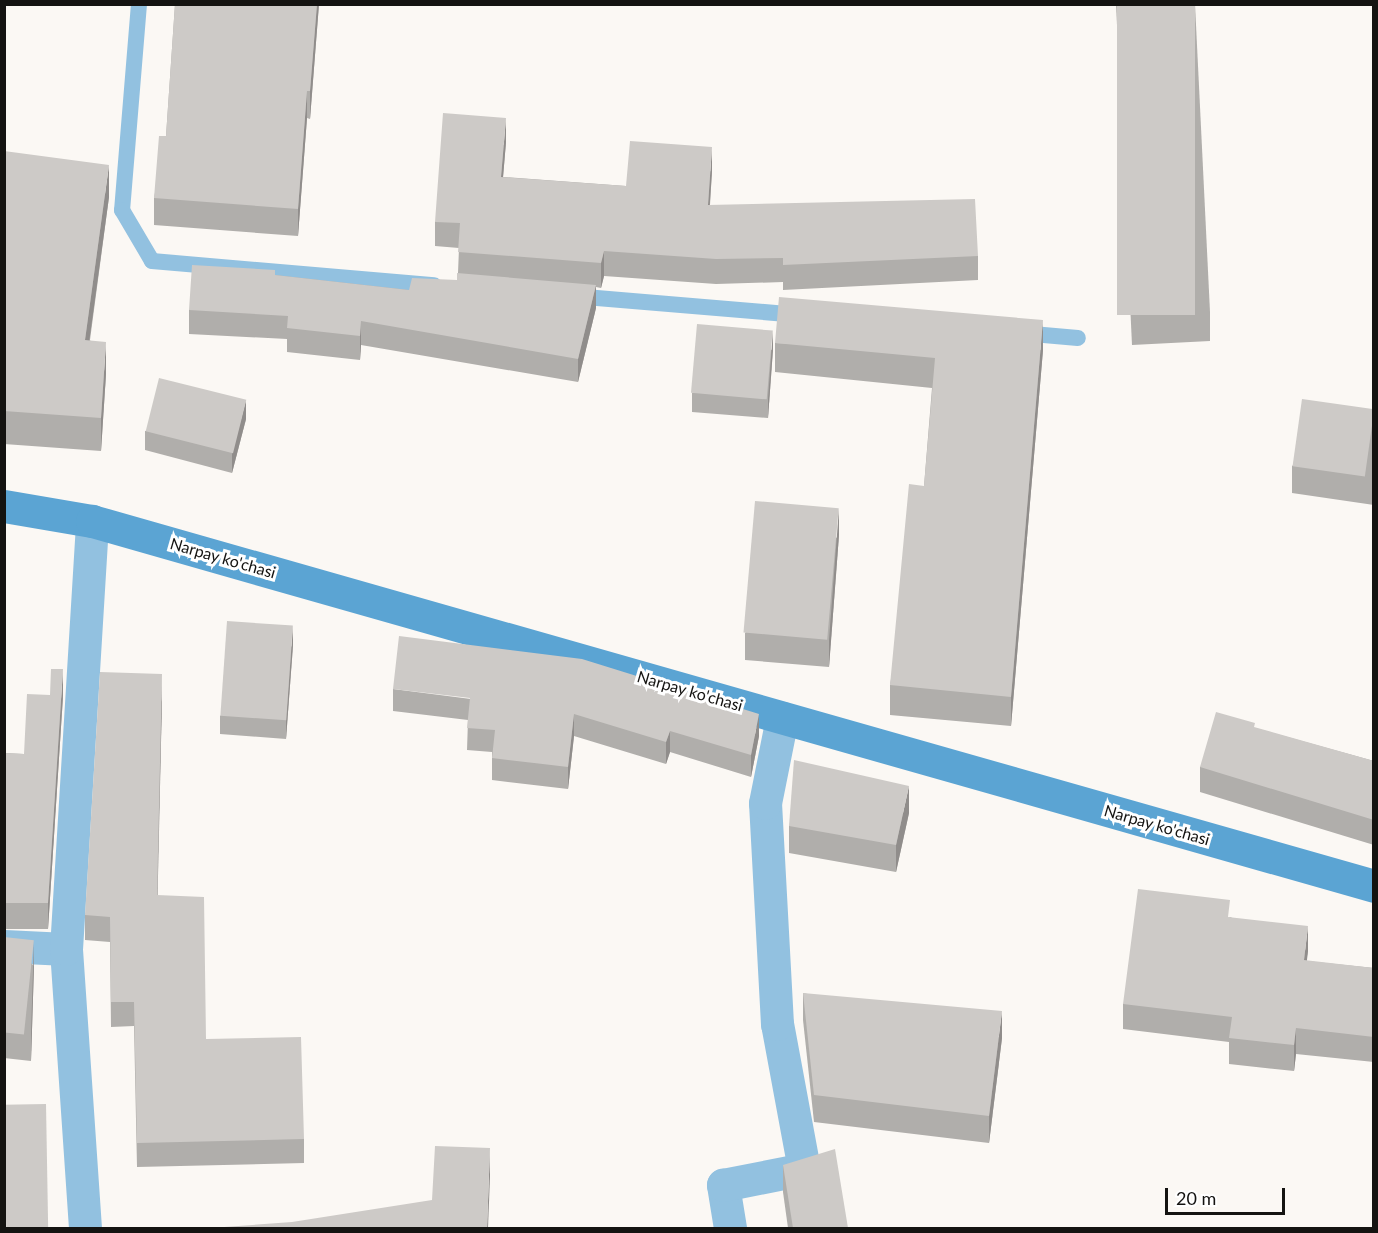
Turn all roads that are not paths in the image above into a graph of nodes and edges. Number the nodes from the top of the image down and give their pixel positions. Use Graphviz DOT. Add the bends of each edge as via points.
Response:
graph roads {
  1 [pos="139,4"];
  2 [pos="449,286"];
  3 [pos="556,295"];
  4 [pos="817,316"];
  5 [pos="1007,332"];
  6 [pos="1078,338"];
  7 [pos="4,506"];
  8 [pos="92,521"];
  9 [pos="783,718"];
  10 [pos="1374,886"];
  11 [pos="4,946"];
  12 [pos="66,949"];
  13 [pos="85,1228"];
  14 [pos="730,1228"];
  1 -- 2 [label="lane" via="122,210 152,261"];
  3 -- 4 [label="lane"];
  5 -- 6 [label="lane"];
  7 -- 8 [label="main road, Narpay ko'chasi"];
  8 -- 9 [label="main road, Narpay ko'chasi"];
  8 -- 12 [label="street"];
  9 -- 10 [label="main road, Narpay ko'chasi"];
  9 -- 14 [label="street" via="765,803 777,1024 804,1169 723,1185"];
  11 -- 12 [label="street"];
  12 -- 13 [label="street"];
}
